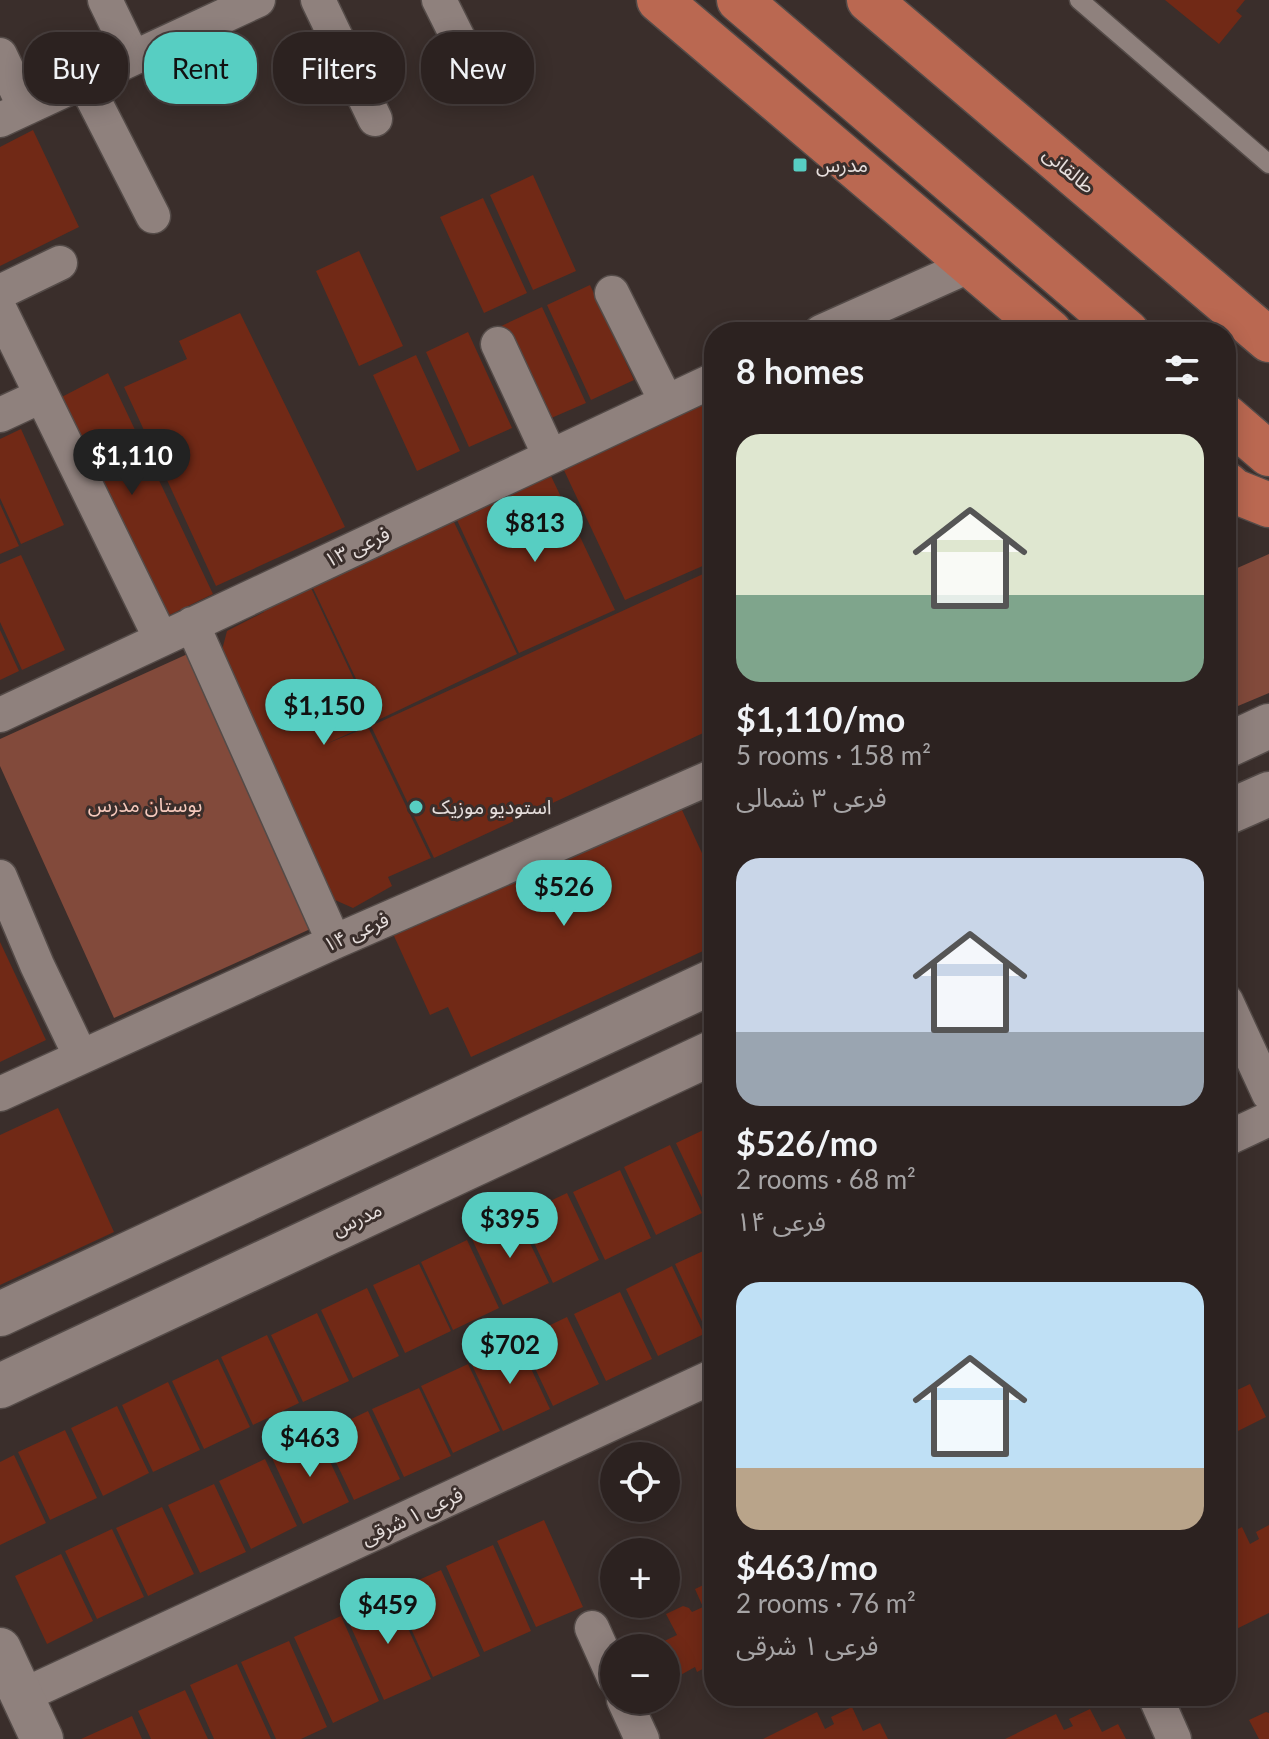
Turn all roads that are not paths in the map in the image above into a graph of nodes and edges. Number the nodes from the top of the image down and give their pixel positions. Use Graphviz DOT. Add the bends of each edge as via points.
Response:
graph roads {
  1 [pos="105,0"];
  2 [pos="318,0"];
  3 [pos="439,0"];
  4 [pos="659,0"];
  5 [pos="739,0"];
  6 [pos="869,0"];
  7 [pos="1079,0"];
  8 [pos="248,2"];
  9 [pos="455,32"];
  10 [pos="0,55"];
  11 [pos="133,58"];
  12 [pos="128,60"];
  13 [pos="35,104"];
  14 [pos="96,104"];
  15 [pos="13,114"];
  16 [pos="375,119"];
  17 [pos="1269,164"];
  18 [pos="153,216"];
  19 [pos="60,263"];
  20 [pos="971,265"];
  21 [pos="0,292"];
  22 [pos="612,293"];
  23 [pos="0,310"];
  24 [pos="843,322"];
  25 [pos="1038,322"];
  26 [pos="1115,322"];
  27 [pos="1269,340"];
  28 [pos="498,344"];
  29 [pos="704,384"];
  30 [pos="41,396"];
  31 [pos="666,401"];
  32 [pos="0,415"];
  33 [pos="1236,426"];
  34 [pos="1269,454"];
  35 [pos="550,456"];
  36 [pos="1236,492"];
  37 [pos="1269,505"];
  38 [pos="192,624"];
  39 [pos="161,639"];
  40 [pos="0,715"];
  41 [pos="1269,726"];
  42 [pos="1236,741"];
  43 [pos="704,780"];
  44 [pos="1269,794"];
  45 [pos="1236,809"];
  46 [pos="5,888"];
  47 [pos="334,942"];
  48 [pos="704,986"];
  49 [pos="1236,1023"];
  50 [pos="81,1057"];
  51 [pos="704,1057"];
  52 [pos="0,1094"];
  53 [pos="1269,1094"];
  54 [pos="1269,1119"];
  55 [pos="1236,1134"];
  56 [pos="0,1314"];
  57 [pos="704,1381"];
  58 [pos="0,1386"];
  59 [pos="592,1628"];
  60 [pos="600,1646"];
  61 [pos="0,1649"];
  62 [pos="22,1696"];
  63 [pos="1159,1706"];
  64 [pos="630,1714"];
  65 [pos="42,1739"];
  66 [pos="642,1739"];
  67 [pos="1174,1739"];
  1 -- 11 [label="street"];
  2 -- 16 [label="street"];
  3 -- 9 [label="street"];
  4 -- 20 [label="main road"];
  5 -- 26 [label="main road"];
  6 -- 27 [label="main road, طالقانی"];
  7 -- 17 [label="lane"];
  8 -- 11 [label="street"];
  10 -- 15 [label="street"];
  11 -- 12 [label="street"];
  13 -- 15 [label="street"];
  14 -- 18 [label="street"];
  19 -- 21 [label="street"];
  20 -- 24 [label="street"];
  20 -- 25 [label="main road"];
  22 -- 31 [label="street"];
  23 -- 30 [label="street"];
  28 -- 35 [label="street"];
  29 -- 31 [label="street, فرعی ۱۳"];
  30 -- 32 [label="street"];
  30 -- 39 [label="street"];
  31 -- 35 [label="street, فرعی ۱۳"];
  33 -- 34 [label="main road"];
  35 -- 38 [label="street, فرعی ۱۳"];
  36 -- 37 [label="main road"];
  38 -- 39 [label="street, فرعی ۱۳"];
  38 -- 47 [label="street"];
  39 -- 40 [label="street, فرعی ۱۳"];
  41 -- 42 [label="main road"];
  43 -- 47 [label="street, فرعی ۱۴"];
  44 -- 45 [label="main road"];
  46 -- 50 [label="street"];
  47 -- 50 [label="street, فرعی ۱۴"];
  48 -- 56 [label="main road"];
  49 -- 53 [label="street"];
  50 -- 52 [label="street, فرعی ۱۴"];
  51 -- 58 [label="main road, مدرس"];
  54 -- 55 [label="street"];
  57 -- 62 [label="street, فرعی ۱ شرقی"];
  59 -- 60 [label="street"];
  61 -- 62 [label="street"];
  62 -- 65 [label="street"];
  63 -- 67 [label="street"];
  64 -- 66 [label="street"];
}
